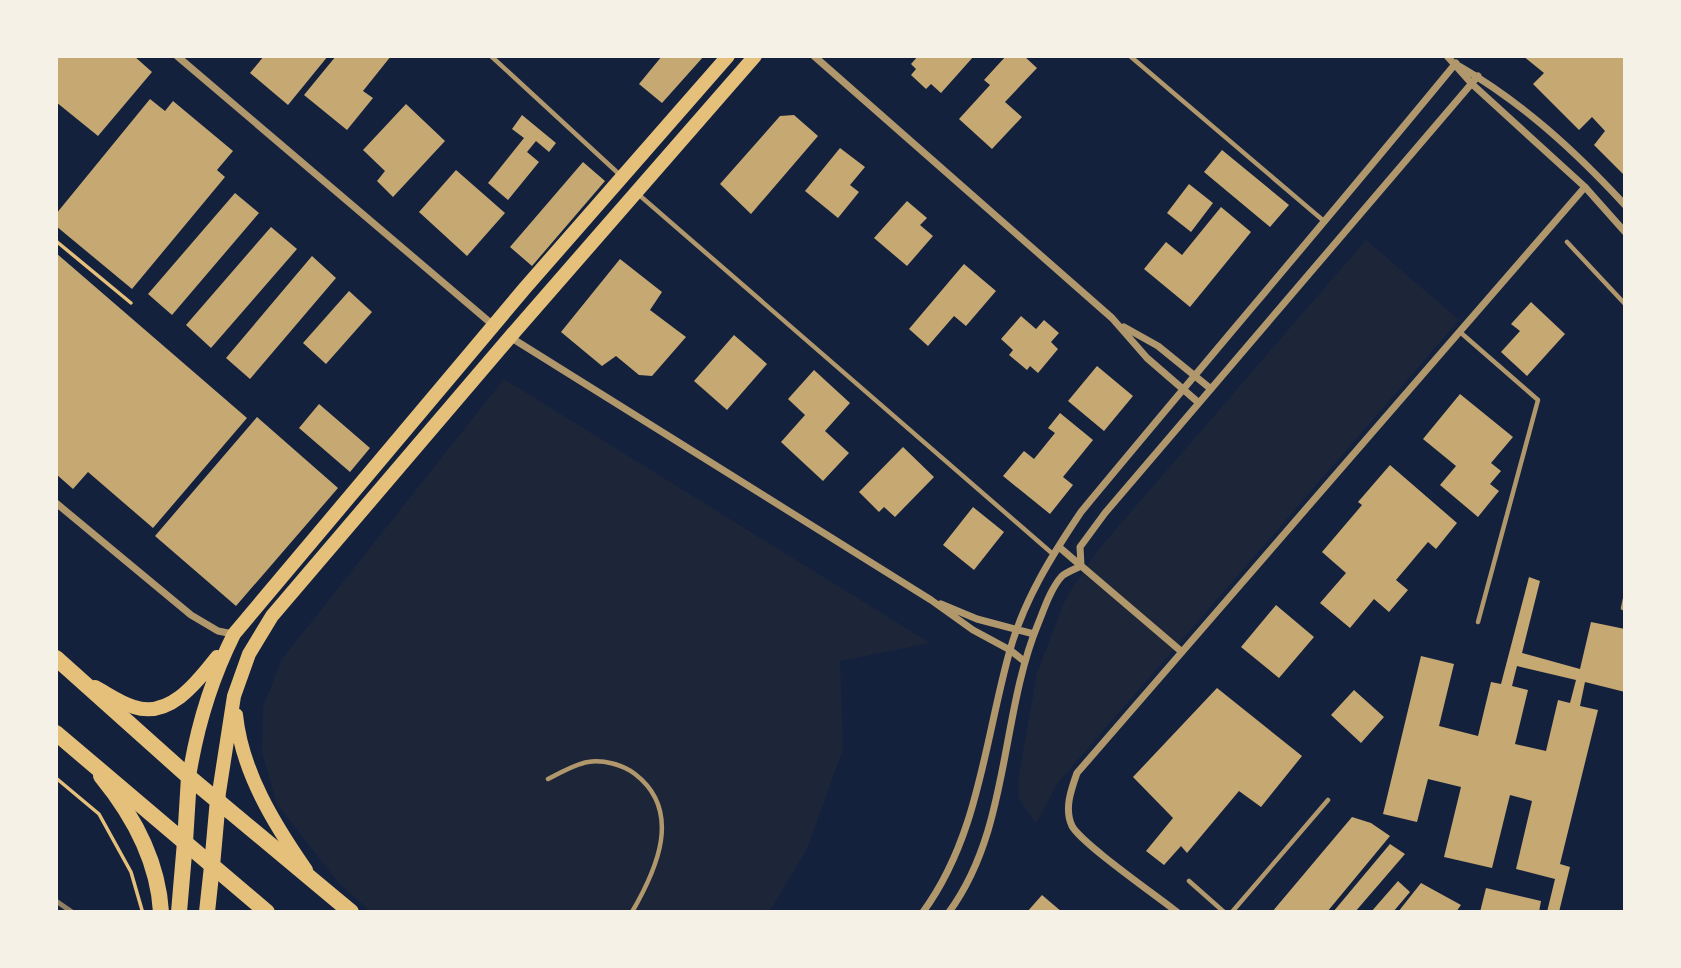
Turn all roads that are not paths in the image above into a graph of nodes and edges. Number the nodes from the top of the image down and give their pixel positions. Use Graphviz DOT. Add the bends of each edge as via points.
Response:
graph roads {
  1 [pos="177,56"];
  2 [pos="491,56"];
  3 [pos="728,56"];
  4 [pos="755,56"];
  5 [pos="814,56"];
  6 [pos="1130,56"];
  7 [pos="1447,56"];
  8 [pos="1456,63"];
  9 [pos="1478,76"];
  10 [pos="1472,84"];
  11 [pos="622,177"];
  12 [pos="1585,187"];
  13 [pos="637,193"];
  14 [pos="1625,205"];
  15 [pos="1325,222"];
  16 [pos="1625,232"];
  17 [pos="1567,242"];
  18 [pos="1625,304"];
  19 [pos="1112,318"];
  20 [pos="494,326"];
  21 [pos="1460,332"];
  22 [pos="510,337"];
  23 [pos="1195,376"];
  24 [pos="1211,389"];
  25 [pos="1182,390"];
  26 [pos="1199,403"];
  27 [pos="56,503"];
  28 [pos="1057,551"];
  29 [pos="1081,566"];
  30 [pos="1625,599"];
  31 [pos="931,600"];
  32 [pos="1623,608"];
  33 [pos="1478,622"];
  34 [pos="1016,631"];
  35 [pos="234,634"];
  36 [pos="1034,634"];
  37 [pos="1010,650"];
  38 [pos="1182,652"];
  39 [pos="56,658"];
  40 [pos="1024,661"];
  41 [pos="71,671"];
  42 [pos="234,696"];
  43 [pos="56,733"];
  44 [pos="88,761"];
  45 [pos="189,776"];
  46 [pos="548,779"];
  47 [pos="218,799"];
  48 [pos="1328,800"];
  49 [pos="185,842"];
  50 [pos="212,866"];
  51 [pos="308,874"];
  52 [pos="1189,881"];
  53 [pos="161,912"];
  54 [pos="179,912"];
  55 [pos="207,912"];
  56 [pos="267,912"];
  57 [pos="351,912"];
  58 [pos="632,912"];
  59 [pos="923,912"];
  60 [pos="949,912"];
  61 [pos="1177,912"];
  62 [pos="1224,912"];
  63 [pos="1232,912"];
  1 -- 20 [label="street"];
  2 -- 11 [label="lane"];
  3 -- 11 [label="main road"];
  4 -- 13 [label="main road"];
  5 -- 19 [label="street"];
  6 -- 15 [label="lane"];
  7 -- 8 [label="street"];
  8 -- 9 [label="street"];
  8 -- 10 [label="street"];
  8 -- 15 [label="street"];
  9 -- 10 [label="street"];
  9 -- 14 [label="street" via="1557,136"];
  10 -- 12 [label="street"];
  10 -- 24 [label="street"];
  11 -- 20 [label="main road"];
  12 -- 16 [label="street"];
  12 -- 21 [label="street"];
  13 -- 22 [label="main road"];
  13 -- 28 [label="lane"];
  15 -- 23 [label="street"];
  17 -- 18 [label="lane"];
  19 -- 23 [label="street"];
  19 -- 25 [label="street"];
  20 -- 22 [label="main road"];
  20 -- 35 [label="main road"];
  21 -- 33 [label="lane" via="1538,400"];
  21 -- 38 [label="street"];
  22 -- 31 [label="street"];
  22 -- 42 [label="main road" via="289,593 249,654"];
  23 -- 24 [label="street"];
  23 -- 25 [label="street"];
  24 -- 26 [label="street"];
  25 -- 26 [label="street"];
  25 -- 28 [label="street" via="1080,513"];
  26 -- 29 [label="street" via="1091,531 1080,547"];
  27 -- 35 [label="street" via="191,615 218,631"];
  28 -- 29 [label="street"];
  28 -- 34 [label="street"];
  29 -- 36 [label="street" via="1063,576"];
  29 -- 38 [label="street"];
  30 -- 32 [label="lane"];
  31 -- 34 [label="street"];
  31 -- 37 [label="street"];
  34 -- 36 [label="street"];
  34 -- 37 [label="street"];
  35 -- 41 [label="main road" via="201,677 163,706 136,708 120,702"];
  35 -- 45 [label="main road" via="202,712"];
  36 -- 40 [label="street"];
  37 -- 40 [label="street"];
  37 -- 59 [label="street" via="970,817 945,877"];
  38 -- 61 [label="street" via="1077,774 1068,799 1072,826"];
  39 -- 41 [label="main road"];
  40 -- 60 [label="street" via="986,834 973,870"];
  41 -- 45 [label="main road"];
  42 -- 47 [label="main road"];
  42 -- 51 [label="main road" via="238,735 258,789"];
  43 -- 44 [label="main road"];
  44 -- 49 [label="main road"];
  44 -- 53 [label="main road" via="111,788 145,845 160,890"];
  45 -- 47 [label="main road"];
  45 -- 49 [label="main road"];
  46 -- 58 [label="lane" via="589,761 625,766 641,779 657,803 663,827 659,854"];
  47 -- 50 [label="main road"];
  47 -- 51 [label="main road"];
  48 -- 63 [label="lane"];
  49 -- 50 [label="main road"];
  49 -- 54 [label="main road"];
  50 -- 55 [label="main road"];
  50 -- 56 [label="main road"];
  51 -- 57 [label="main road"];
  52 -- 62 [label="lane"];
}
